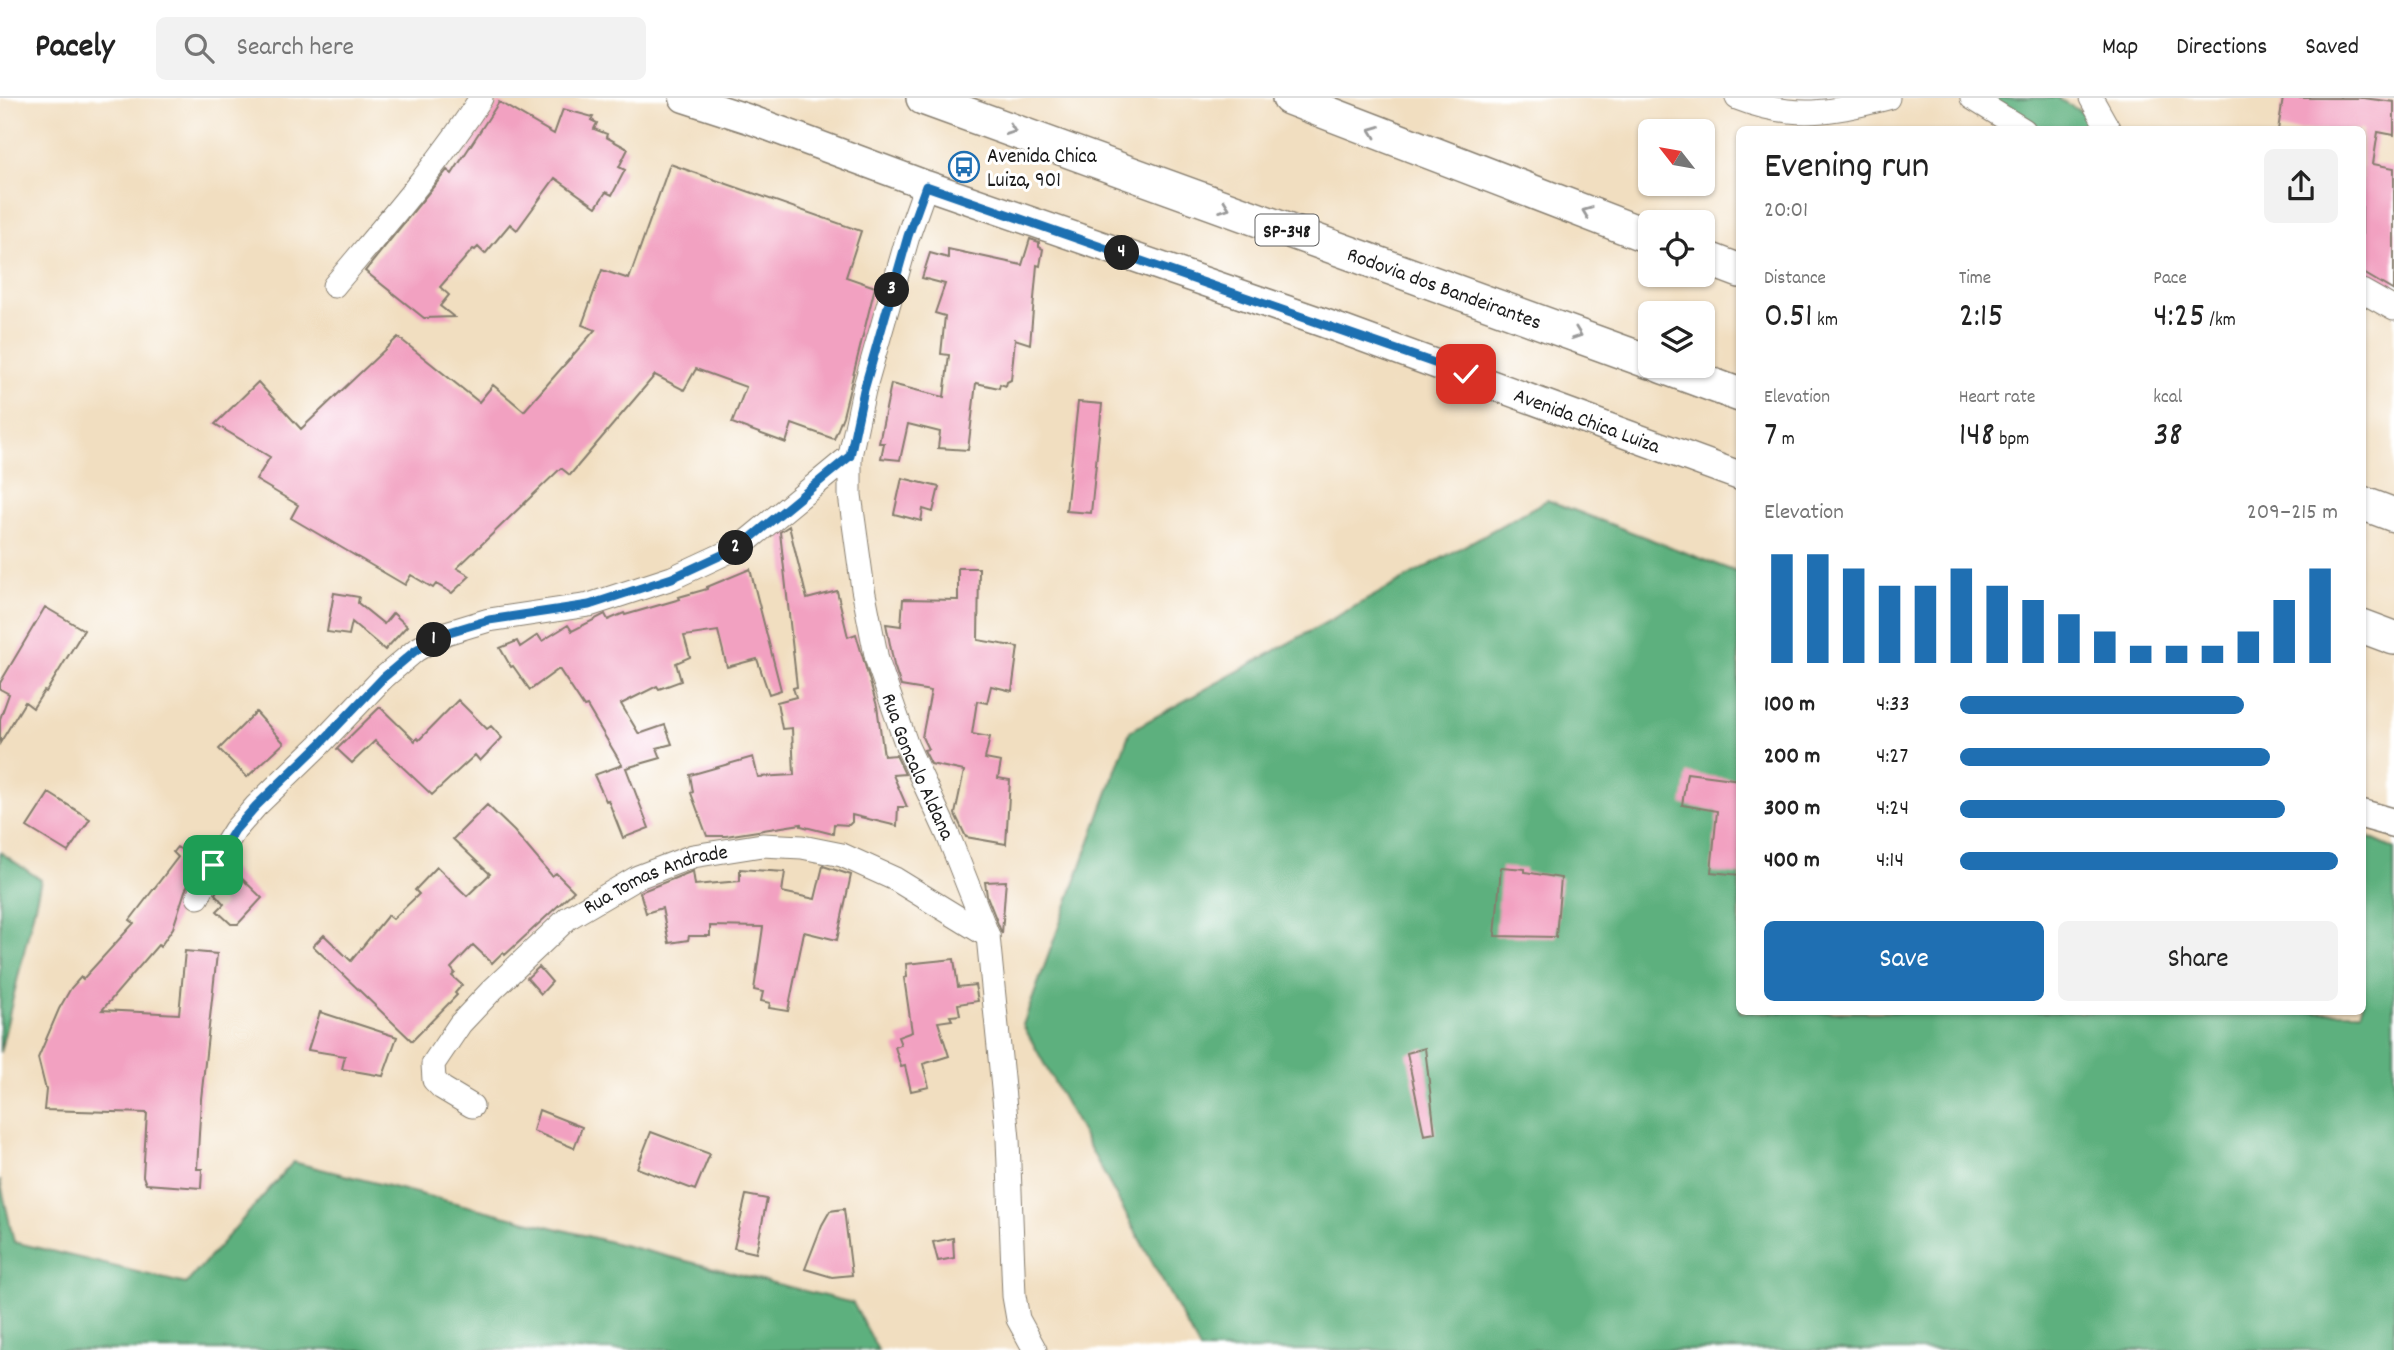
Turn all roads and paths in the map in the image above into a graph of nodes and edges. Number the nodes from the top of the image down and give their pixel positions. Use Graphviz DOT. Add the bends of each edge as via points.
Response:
graph roads {
  1 [pos="481,98"];
  2 [pos="684,98"];
  3 [pos="923,98"];
  4 [pos="1289,98"];
  5 [pos="1737,98"];
  6 [pos="1888,98"];
  7 [pos="1972,98"];
  8 [pos="2091,98"];
  9 [pos="2018,126"];
  10 [pos="2107,126"];
  11 [pos="926,186"];
  12 [pos="1638,232"];
  13 [pos="1715,262"];
  14 [pos="1736,269"];
  15 [pos="334,286"];
  16 [pos="2366,293"];
  17 [pos="2394,309"];
  18 [pos="1638,358"];
  19 [pos="1694,378"];
  20 [pos="1736,394"];
  21 [pos="850,456"];
  22 [pos="1736,475"];
  23 [pos="2366,504"];
  24 [pos="2394,515"];
  25 [pos="2366,628"];
  26 [pos="2394,638"];
  27 [pos="2366,815"];
  28 [pos="2394,823"];
  29 [pos="198,897"];
  30 [pos="988,936"];
  31 [pos="472,1106"];
  32 [pos="1035,1350"];
  1 -- 15 [label="street" via="462,128"];
  2 -- 11 [label="main road, Avenida Chica Luiza"];
  3 -- 18 [label="highway, Rodovia dos Bandeirantes / SP-348, one-way"];
  12 -- 4 [label="highway, one-way"];
  5 -- 6 [label="street" via="1785,113 1858,106"];
  7 -- 9 [label="street"];
  8 -- 10 [label="street"];
  11 -- 21 [label="street, Rua Goncalo Aldana" via="864,390"];
  11 -- 22 [label="main road, Avenida Chica Luiza" via="1349,332"];
  13 -- 14 [label="highway"];
  16 -- 17 [label="street"];
  19 -- 20 [label="highway"];
  21 -- 29 [label="street" via="741,546 672,578 589,605 489,620 446,633 416,650 249,814 213,865"];
  21 -- 30 [label="street, Rua Goncalo Aldana" via="850,495 877,660 907,746"];
  23 -- 24 [label="highway"];
  25 -- 26 [label="highway"];
  27 -- 28 [label="main road"];
  30 -- 31 [label="street, Rua Tomas Andrade" via="895,879 842,855 762,845 693,856 638,877 568,918 460,1024 433,1064 434,1080"];
  30 -- 32 [label="street, Rua Goncalo Aldana" via="1008,1139 1014,1296 1018,1319"];
}
